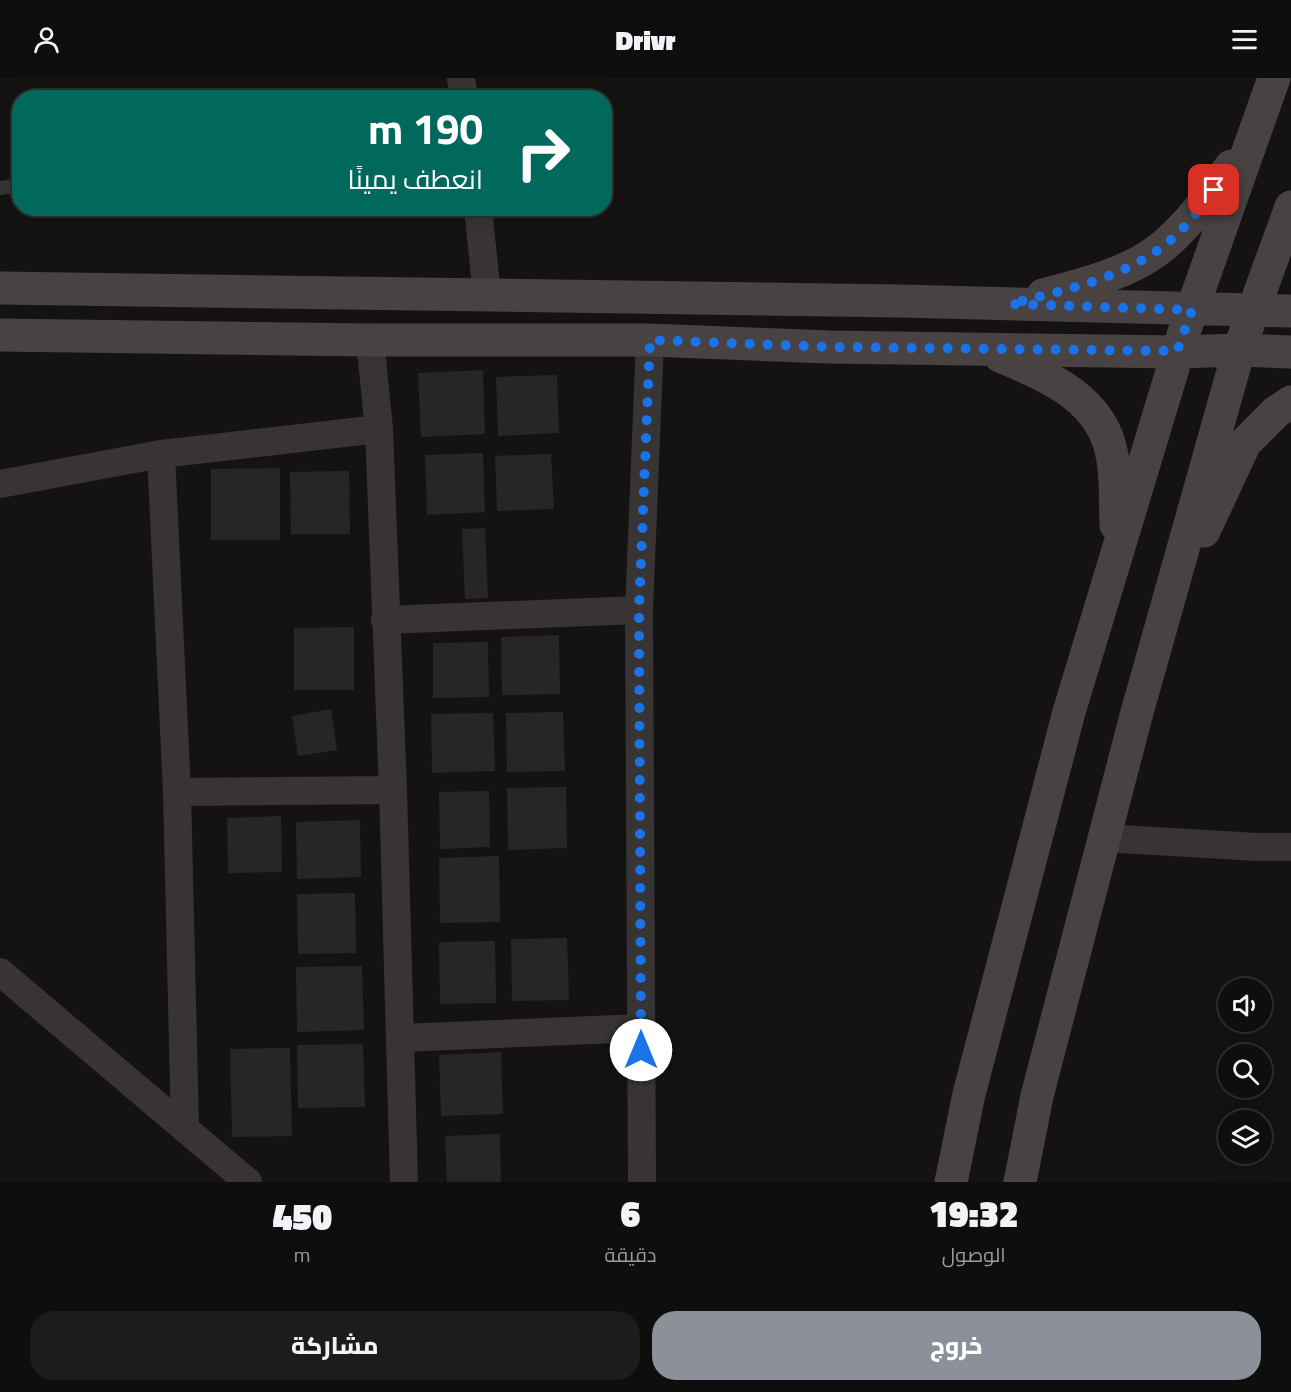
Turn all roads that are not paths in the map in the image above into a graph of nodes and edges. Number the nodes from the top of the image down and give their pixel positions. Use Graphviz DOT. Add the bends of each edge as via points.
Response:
graph roads {
  1 [pos="1274,78"];
  2 [pos="1255,133"];
  3 [pos="1291,207"];
  4 [pos="479,216"];
  5 [pos="0,288"];
  6 [pos="487,295"];
  7 [pos="1010,304"];
  8 [pos="1252,309"];
  9 [pos="1192,310"];
  10 [pos="1291,311"];
  11 [pos="0,334"];
  12 [pos="370,340"];
  13 [pos="650,340"];
  14 [pos="984,349"];
  15 [pos="1239,350"];
  16 [pos="1177,351"];
  17 [pos="1291,352"];
  18 [pos="1291,402"];
  19 [pos="379,429"];
  20 [pos="161,454"];
  21 [pos="0,484"];
  22 [pos="1116,556"];
  23 [pos="639,610"];
  24 [pos="1164,616"];
  25 [pos="385,620"];
  26 [pos="393,790"];
  27 [pos="177,792"];
  28 [pos="1104,838"];
  29 [pos="1291,847"];
  30 [pos="0,972"];
  31 [pos="641,1028"];
  32 [pos="400,1038"];
  33 [pos="185,1129"];
  34 [pos="248,1182"];
  35 [pos="404,1182"];
  36 [pos="642,1182"];
  37 [pos="951,1182"];
  38 [pos="1020,1182"];
  1 -- 2 [label="main road"];
  2 -- 7 [label="main road" via="1200,210 1161,248 1123,270"];
  2 -- 9 [label="main road"];
  3 -- 8 [label="main road"];
  4 -- 6 [label="street"];
  5 -- 6 [label="main road"];
  6 -- 7 [label="main road"];
  7 -- 9 [label="main road"];
  8 -- 9 [label="main road"];
  8 -- 10 [label="main road"];
  8 -- 15 [label="main road"];
  9 -- 16 [label="main road"];
  11 -- 12 [label="main road"];
  12 -- 13 [label="main road"];
  12 -- 19 [label="street"];
  13 -- 14 [label="main road"];
  13 -- 23 [label="street"];
  14 -- 16 [label="main road"];
  14 -- 22 [label="main road" via="1049,377 1078,397 1102,425 1112,454"];
  15 -- 16 [label="main road"];
  15 -- 17 [label="main road"];
  15 -- 24 [label="main road"];
  16 -- 22 [label="main road"];
  18 -- 24 [label="main road" via="1245,443"];
  19 -- 20 [label="street"];
  19 -- 25 [label="street"];
  20 -- 21 [label="street"];
  20 -- 27 [label="street"];
  22 -- 37 [label="main road" via="1063,735 969,1094"];
  23 -- 25 [label="street"];
  23 -- 31 [label="street"];
  24 -- 28 [label="main road"];
  25 -- 26 [label="street"];
  26 -- 27 [label="street"];
  26 -- 32 [label="street"];
  27 -- 33 [label="street"];
  28 -- 29 [label="street"];
  28 -- 38 [label="main road" via="1037,1096"];
  30 -- 33 [label="street"];
  31 -- 32 [label="street"];
  31 -- 36 [label="street"];
  32 -- 35 [label="street"];
  33 -- 34 [label="street"];
}
